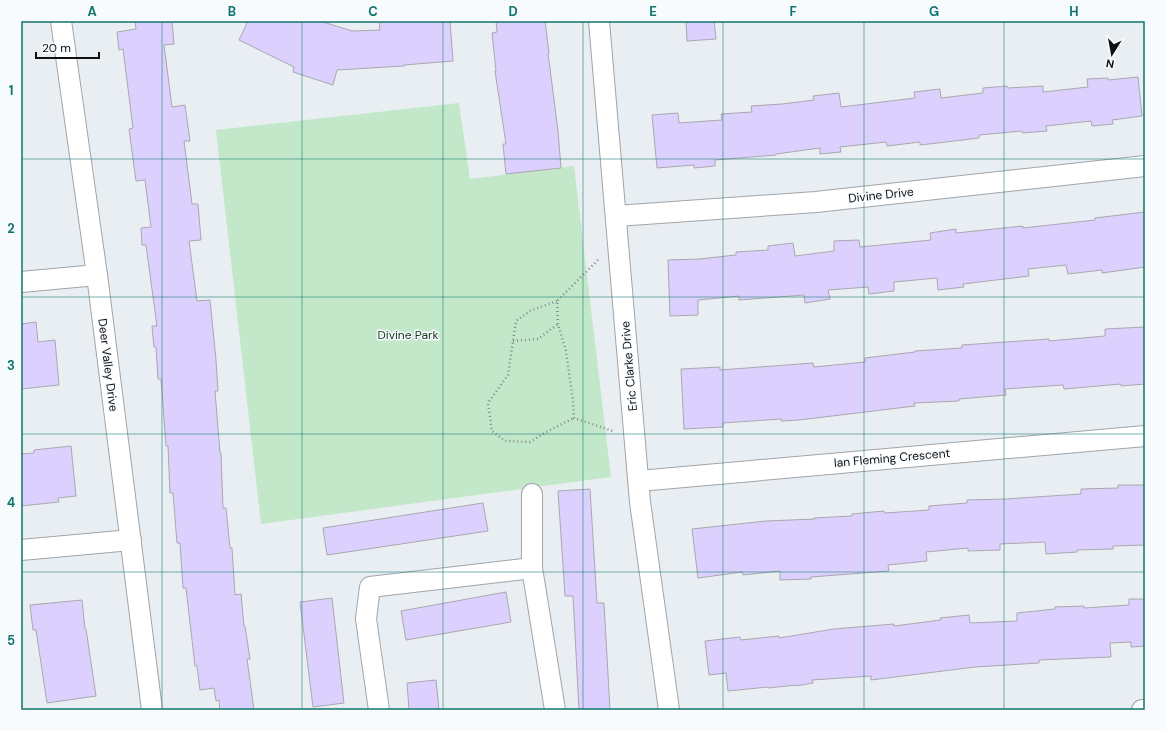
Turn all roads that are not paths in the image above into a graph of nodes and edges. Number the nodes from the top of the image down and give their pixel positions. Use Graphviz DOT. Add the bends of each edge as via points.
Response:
graph roads {
  1 [pos="61,21"];
  2 [pos="599,21"];
  3 [pos="1145,166"];
  4 [pos="616,216"];
  5 [pos="97,275"];
  6 [pos="21,282"];
  7 [pos="1145,436"];
  8 [pos="639,481"];
  9 [pos="532,494"];
  10 [pos="131,540"];
  11 [pos="21,550"];
  12 [pos="532,568"];
  13 [pos="152,710"];
  14 [pos="379,710"];
  15 [pos="555,710"];
  16 [pos="669,710"];
  17 [pos="1142,710"];
  18 [pos="1145,710"];
  1 -- 5 [label="street, Deer Valley Drive"];
  2 -- 4 [label="street, Eric Clarke Drive"];
  3 -- 4 [label="street, Divine Drive" via="816,202"];
  4 -- 8 [label="street, Eric Clarke Drive"];
  5 -- 6 [label="street"];
  5 -- 10 [label="street, Deer Valley Drive"];
  7 -- 8 [label="street, Ian Fleming Crescent"];
  8 -- 16 [label="street, Eric Clarke Drive"];
  9 -- 12 [label="street"];
  10 -- 11 [label="street"];
  10 -- 13 [label="street, Deer Valley Drive"];
  12 -- 14 [label="street" via="370,587 366,619"];
  12 -- 15 [label="street"];
  17 -- 18 [label="street"];
}
